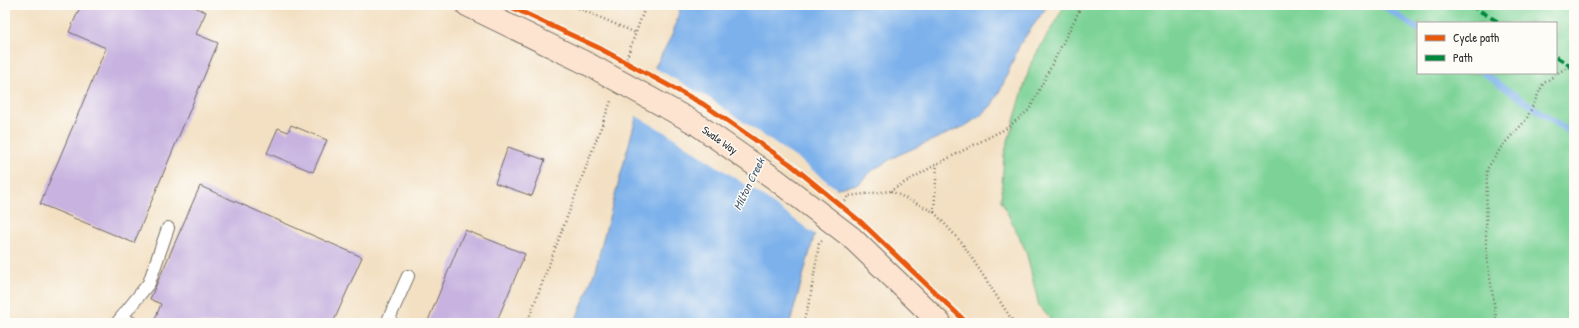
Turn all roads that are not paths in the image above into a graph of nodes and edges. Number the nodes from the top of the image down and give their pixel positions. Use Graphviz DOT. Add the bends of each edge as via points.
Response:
graph roads {
  1 [pos="467,5"];
  2 [pos="168,228"];
  3 [pos="408,276"];
  4 [pos="119,321"];
  5 [pos="132,323"];
  6 [pos="387,323"];
  7 [pos="940,323"];
  1 -- 7 [label="main road, Swale Way, bridge" via="588,64 695,123 775,178 851,237"];
  2 -- 4 [label="lane" via="149,283"];
  3 -- 6 [label="lane"];
  4 -- 5 [label="lane"];
}
